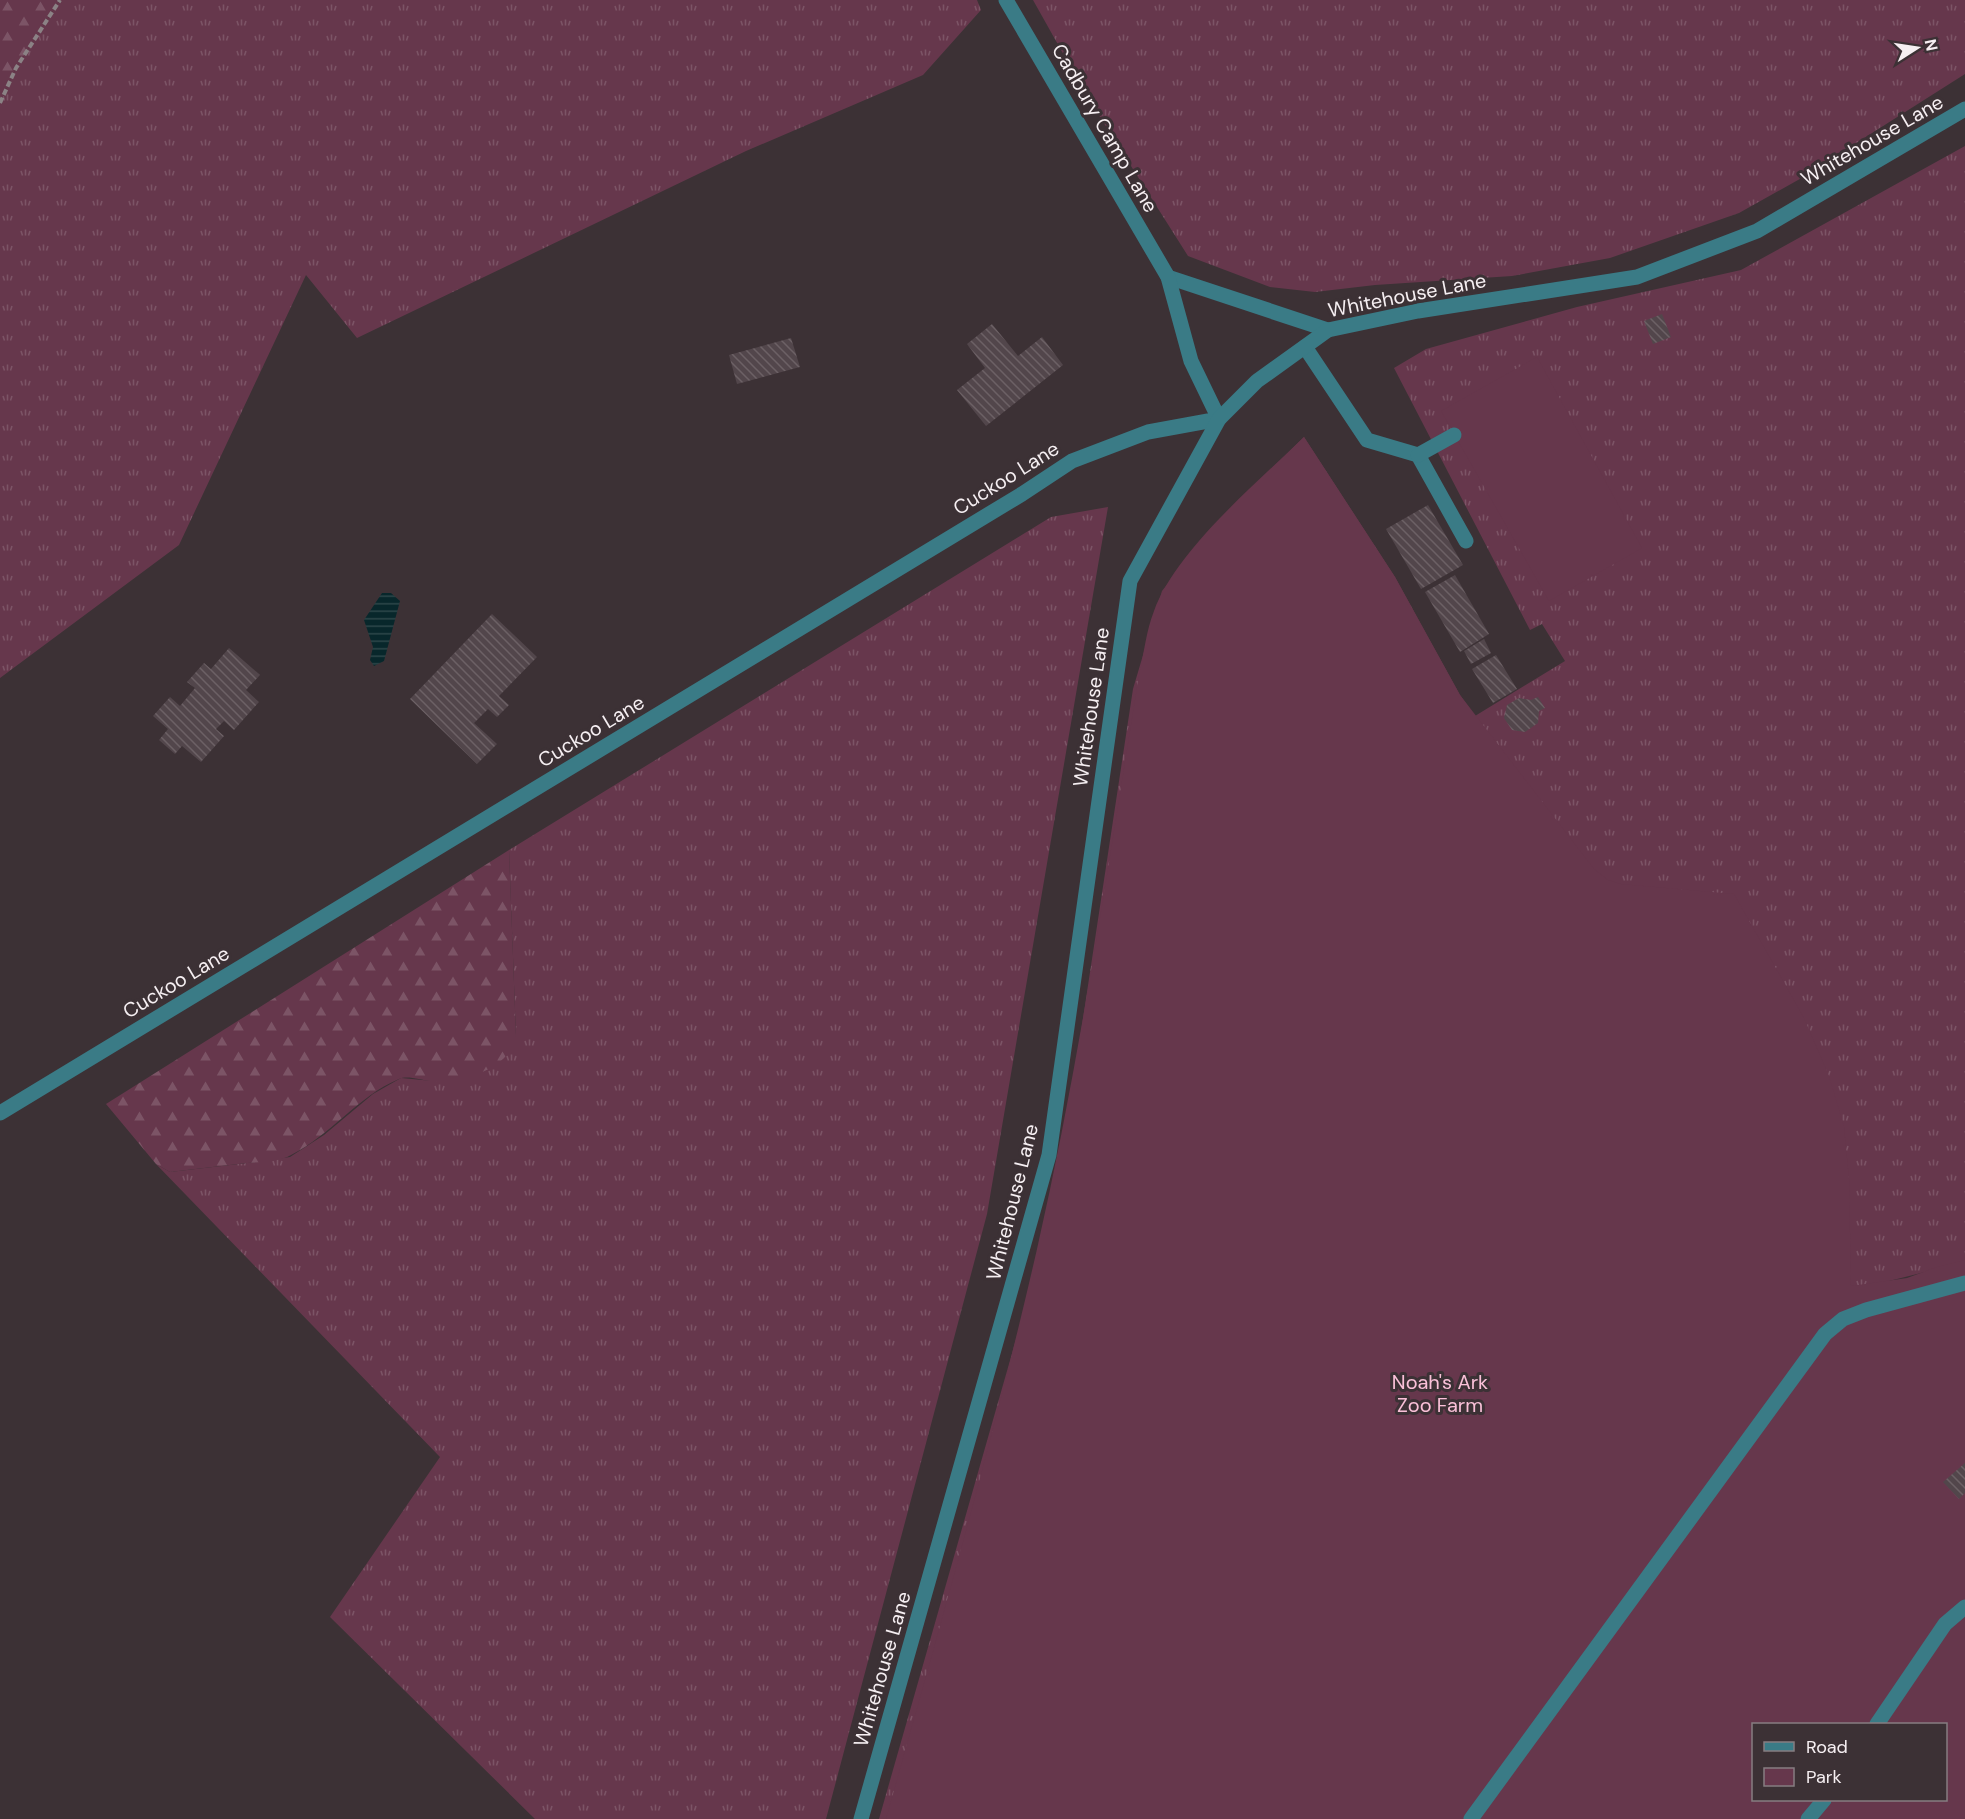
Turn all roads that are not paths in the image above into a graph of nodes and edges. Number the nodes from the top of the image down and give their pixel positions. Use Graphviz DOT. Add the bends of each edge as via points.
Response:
graph roads {
  1 [pos="1006,0"];
  2 [pos="1965,109"];
  3 [pos="1168,276"];
  4 [pos="1328,330"];
  5 [pos="1305,347"];
  6 [pos="1219,419"];
  7 [pos="1454,435"];
  8 [pos="1418,455"];
  9 [pos="1466,541"];
  10 [pos="0,1113"];
  11 [pos="1965,1283"];
  12 [pos="1965,1607"];
  13 [pos="1878,1723"];
  14 [pos="1823,1801"];
  15 [pos="861,1819"];
  16 [pos="1471,1819"];
  17 [pos="1808,1819"];
  1 -- 3 [label="street, Cadbury Camp Lane"];
  2 -- 4 [label="street, Whitehouse Lane" via="1757,231 1637,277 1418,311"];
  3 -- 4 [label="street"];
  3 -- 6 [label="street, Cadbury Camp Lane" via="1191,361"];
  4 -- 5 [label="street, Whitehouse Lane"];
  5 -- 6 [label="street, Whitehouse Lane" via="1257,381"];
  5 -- 8 [label="street" via="1367,440"];
  6 -- 10 [label="street, Cuckoo Lane" via="1148,432 1072,461"];
  6 -- 15 [label="street, Whitehouse Lane" via="1130,581 1050,1155"];
  7 -- 8 [label="street"];
  8 -- 9 [label="street"];
  11 -- 16 [label="street" via="1866,1310 1843,1319 1825,1334"];
  12 -- 13 [label="street" via="1945,1624"];
  14 -- 17 [label="street"];
}
